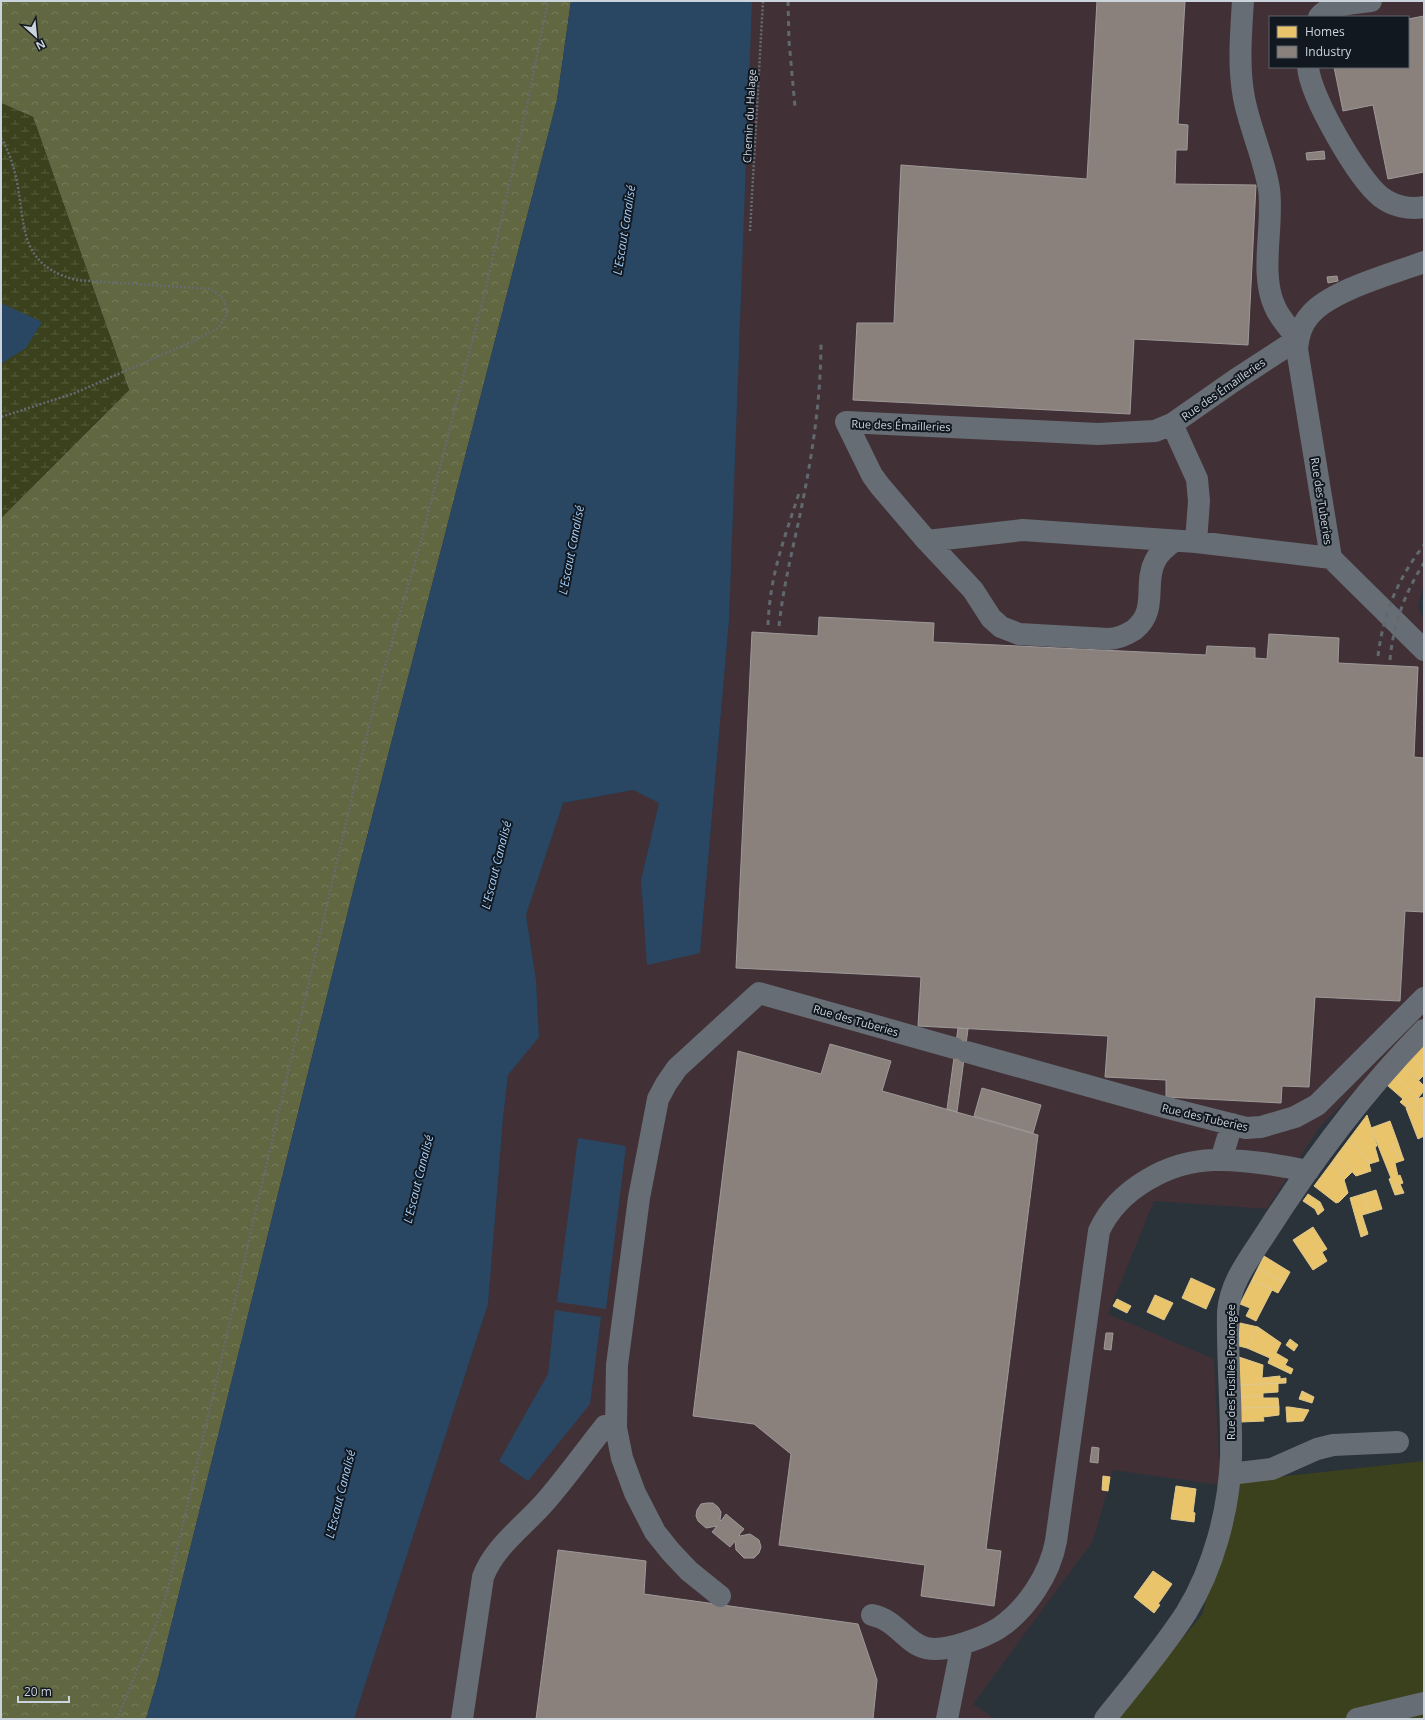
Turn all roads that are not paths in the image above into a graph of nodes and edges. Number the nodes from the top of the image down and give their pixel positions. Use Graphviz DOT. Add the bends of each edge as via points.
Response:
graph roads {
  1 [pos="1243,1"];
  2 [pos="1371,1"];
  3 [pos="1320,16"];
  4 [pos="1308,68"];
  5 [pos="1423,210"];
  6 [pos="1424,262"];
  7 [pos="1298,339"];
  8 [pos="1172,424"];
  9 [pos="927,541"];
  10 [pos="1174,541"];
  11 [pos="1196,542"];
  12 [pos="1331,558"];
  13 [pos="1424,650"];
  14 [pos="1424,998"];
  15 [pos="1424,1030"];
  16 [pos="1232,1124"];
  17 [pos="1221,1160"];
  18 [pos="1308,1171"];
  19 [pos="605,1426"];
  20 [pos="1398,1442"];
  21 [pos="1230,1474"];
  22 [pos="720,1596"];
  23 [pos="872,1615"];
  24 [pos="962,1644"];
  25 [pos="1424,1703"];
  26 [pos="462,1719"];
  27 [pos="947,1719"];
  28 [pos="1105,1719"];
  29 [pos="1357,1719"];
  1 -- 7 [label="street" via="1240,55 1242,83 1269,192 1270,288 1275,307"];
  2 -- 3 [label="street" via="1339,6 1323,12"];
  4 -- 5 [label="street" via="1320,106 1369,185 1380,196 1395,205"];
  6 -- 7 [label="street" via="1325,302 1310,314"];
  7 -- 8 [label="street, Rue des Émailleries"];
  7 -- 12 [label="street, Rue des Tuberies" via="1298,358"];
  8 -- 9 [label="street, Rue des Émailleries" via="1148,432 1102,434 846,422 872,475"];
  8 -- 11 [label="street" via="1197,478 1199,501"];
  9 -- 10 [label="street" via="1023,530"];
  9 -- 10 [label="street" via="973,590 991,618 1001,627 1019,634 1108,639 1130,632 1145,616 1149,606 1153,565 1161,552"];
  10 -- 11 [label="street"];
  11 -- 12 [label="street"];
  12 -- 13 [label="street, Rue des Tuberies"];
  14 -- 16 [label="street, Rue des Tuberies" via="1333,1091 1310,1110 1261,1127 1246,1128"];
  15 -- 18 [label="street, Rue des Fusillés Prolongée" via="1381,1075"];
  16 -- 17 [label="street"];
  16 -- 22 [label="street, Rue des Tuberies" via="1152,1104 759,992 677,1068 658,1099 639,1198 617,1365 616,1428 622,1458 635,1493 655,1532 670,1552"];
  17 -- 18 [label="street" via="1279,1165"];
  17 -- 24 [label="street" via="1195,1163 1155,1176 1118,1203 1102,1224 1054,1550 1038,1585 1014,1614 989,1634"];
  18 -- 21 [label="street, Rue des Fusillés Prolongée" via="1245,1266 1230,1299"];
  19 -- 26 [label="street" via="551,1495 500,1548 487,1567 483,1577"];
  20 -- 21 [label="street" via="1333,1444 1272,1469"];
  21 -- 28 [label="street, Rue des Fusillés Prolongée" via="1227,1501 1218,1536 1192,1600 1170,1636"];
  23 -- 24 [label="street" via="888,1620 912,1641 926,1648 941,1649"];
  24 -- 27 [label="street"];
  25 -- 29 [label="street"];
}
